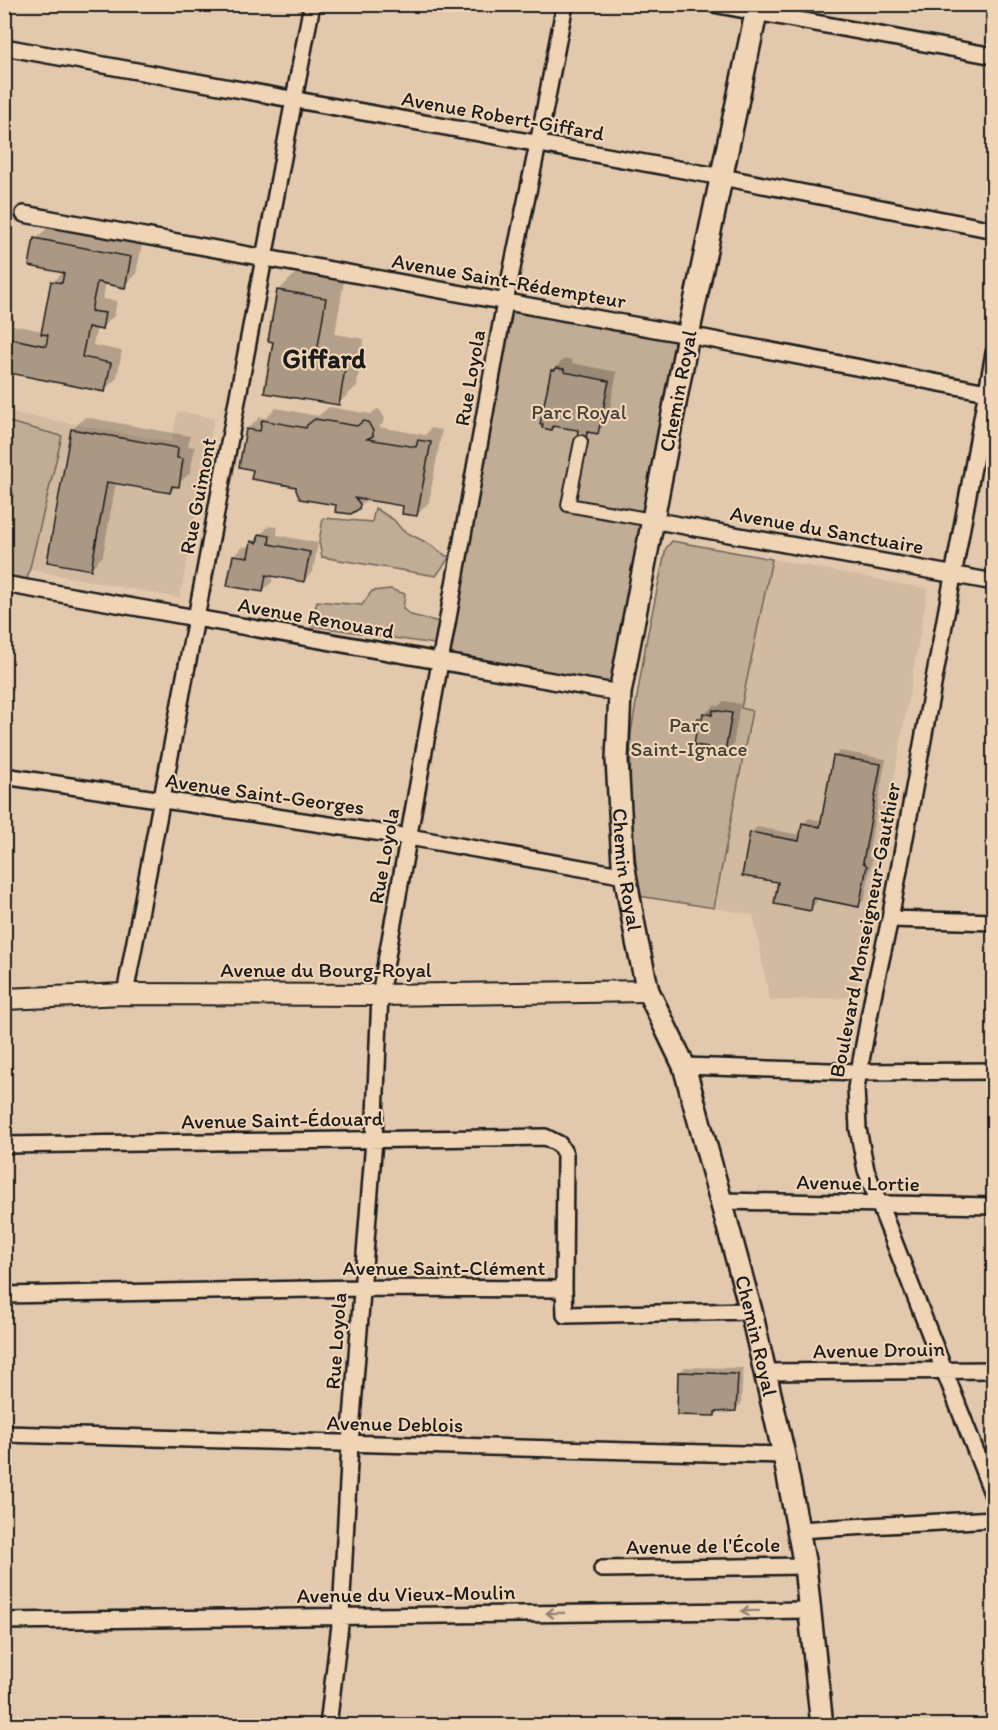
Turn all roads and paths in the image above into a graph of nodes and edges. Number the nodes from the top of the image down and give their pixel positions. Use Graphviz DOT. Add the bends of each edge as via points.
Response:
graph roads {
  1 [pos="312,4"];
  2 [pos="565,4"];
  3 [pos="713,4"];
  4 [pos="758,8"];
  5 [pos="4,47"];
  6 [pos="993,56"];
  7 [pos="294,99"];
  8 [pos="538,144"];
  9 [pos="722,177"];
  10 [pos="24,214"];
  11 [pos="993,230"];
  12 [pos="264,258"];
  13 [pos="505,302"];
  14 [pos="688,335"];
  15 [pos="993,353"];
  16 [pos="987,392"];
  17 [pos="581,442"];
  18 [pos="652,520"];
  19 [pos="952,574"];
  20 [pos="993,582"];
  21 [pos="4,584"];
  22 [pos="196,619"];
  23 [pos="441,662"];
  24 [pos="620,693"];
  25 [pos="4,776"];
  26 [pos="162,800"];
  27 [pos="409,837"];
  28 [pos="626,876"];
  29 [pos="890,920"];
  30 [pos="993,922"];
  31 [pos="648,991"];
  32 [pos="125,994"];
  33 [pos="380,995"];
  34 [pos="4,999"];
  35 [pos="684,1065"];
  36 [pos="993,1071"];
  37 [pos="859,1072"];
  38 [pos="374,1140"];
  39 [pos="4,1144"];
  40 [pos="722,1202"];
  41 [pos="879,1204"];
  42 [pos="993,1206"];
  43 [pos="362,1288"];
  44 [pos="564,1289"];
  45 [pos="4,1294"];
  46 [pos="751,1311"];
  47 [pos="993,1370"];
  48 [pos="944,1371"];
  49 [pos="765,1372"];
  50 [pos="4,1434"];
  51 [pos="350,1444"];
  52 [pos="784,1455"];
  53 [pos="993,1498"];
  54 [pos="993,1519"];
  55 [pos="798,1530"];
  56 [pos="805,1566"];
  57 [pos="602,1569"];
  58 [pos="809,1610"];
  59 [pos="341,1616"];
  60 [pos="4,1621"];
  61 [pos="328,1725"];
  62 [pos="822,1725"];
  1 -- 7 [label="street, Rue Guimont"];
  2 -- 8 [label="street, Rue Loyola"];
  3 -- 4 [label="street"];
  4 -- 6 [label="street"];
  4 -- 9 [label="main road, Chemin Royal"];
  5 -- 7 [label="street, Avenue Robert-Giffard"];
  7 -- 8 [label="street, Avenue Robert-Giffard"];
  7 -- 12 [label="street, Rue Guimont"];
  8 -- 9 [label="street, Avenue Robert-Giffard"];
  8 -- 13 [label="street, Rue Loyola"];
  9 -- 11 [label="street, Avenue Robert-Giffard"];
  9 -- 14 [label="main road, Chemin Royal"];
  10 -- 12 [label="street, Avenue Saint-Rédempteur"];
  12 -- 13 [label="street, Avenue Saint-Rédempteur"];
  12 -- 22 [label="street, Rue Guimont"];
  13 -- 14 [label="street, Avenue Saint-Rédempteur"];
  13 -- 23 [label="street, Rue Loyola"];
  14 -- 16 [label="street, Avenue Saint-Rédempteur"];
  14 -- 18 [label="main road, Chemin Royal"];
  15 -- 16 [label="street, Boulevard Monseigneur-Gauthier"];
  16 -- 19 [label="street, Boulevard Monseigneur-Gauthier"];
  17 -- 18 [label="street" via="568,505"];
  18 -- 19 [label="street, Avenue du Sanctuaire"];
  18 -- 24 [label="main road, Chemin Royal"];
  19 -- 20 [label="street, Avenue du Sanctuaire"];
  19 -- 29 [label="street, Boulevard Monseigneur-Gauthier"];
  21 -- 22 [label="street, Avenue Renouard"];
  22 -- 23 [label="street, Avenue Renouard"];
  22 -- 26 [label="street, Rue Guimont"];
  23 -- 24 [label="street, Avenue Renouard"];
  23 -- 27 [label="street, Rue Loyola"];
  24 -- 28 [label="main road, Chemin Royal" via="617,760"];
  25 -- 26 [label="street, Avenue Saint-Georges"];
  26 -- 27 [label="street, Avenue Saint-Georges"];
  26 -- 32 [label="street, Rue Guimont"];
  27 -- 28 [label="street, Avenue Saint-Georges"];
  27 -- 33 [label="street, Rue Loyola"];
  28 -- 31 [label="main road, Chemin Royal"];
  29 -- 30 [label="street"];
  29 -- 37 [label="street, Boulevard Monseigneur-Gauthier"];
  31 -- 33 [label="street, Avenue du Bourg-Royal"];
  31 -- 35 [label="main road, Chemin Royal"];
  32 -- 33 [label="street, Avenue du Bourg-Royal"];
  32 -- 34 [label="street, Avenue du Bourg-Royal"];
  33 -- 38 [label="street, Rue Loyola"];
  35 -- 37 [label="street"];
  35 -- 40 [label="main road, Chemin Royal"];
  36 -- 37 [label="street"];
  37 -- 41 [label="street, Boulevard Monseigneur-Gauthier" via="858,1129 866,1170"];
  38 -- 39 [label="street, Avenue Saint-Édouard"];
  38 -- 43 [label="street, Rue Loyola"];
  38 -- 44 [label="street, Avenue Saint-Édouard" via="545,1137 559,1144 566,1155"];
  40 -- 41 [label="street, Avenue Lortie"];
  40 -- 46 [label="main road, Chemin Royal"];
  41 -- 42 [label="street, Avenue Lortie"];
  41 -- 48 [label="street, Boulevard Monseigneur-Gauthier"];
  43 -- 44 [label="street, Avenue Saint-Clément"];
  43 -- 45 [label="street, Avenue Saint-Clément"];
  43 -- 51 [label="street, Rue Loyola"];
  44 -- 46 [label="street, Avenue Saint-Clément" via="565,1315"];
  46 -- 49 [label="main road, Chemin Royal"];
  47 -- 48 [label="street, Avenue Drouin"];
  48 -- 49 [label="street, Avenue Drouin"];
  48 -- 53 [label="street, Boulevard Monseigneur-Gauthier"];
  49 -- 52 [label="main road, Chemin Royal"];
  50 -- 51 [label="street, Avenue Deblois"];
  51 -- 52 [label="street, Avenue Deblois"];
  51 -- 59 [label="street, Rue Loyola"];
  52 -- 55 [label="main road, Chemin Royal"];
  54 -- 55 [label="street"];
  55 -- 56 [label="main road, Chemin Royal"];
  56 -- 57 [label="street, Avenue de l'École"];
  56 -- 58 [label="main road, Chemin Royal"];
  58 -- 59 [label="street, Avenue du Vieux-Moulin, one-way"];
  58 -- 62 [label="main road, Chemin Royal"];
  59 -- 60 [label="street, Avenue du Vieux-Moulin"];
  59 -- 61 [label="street, Rue Loyola"];
}
